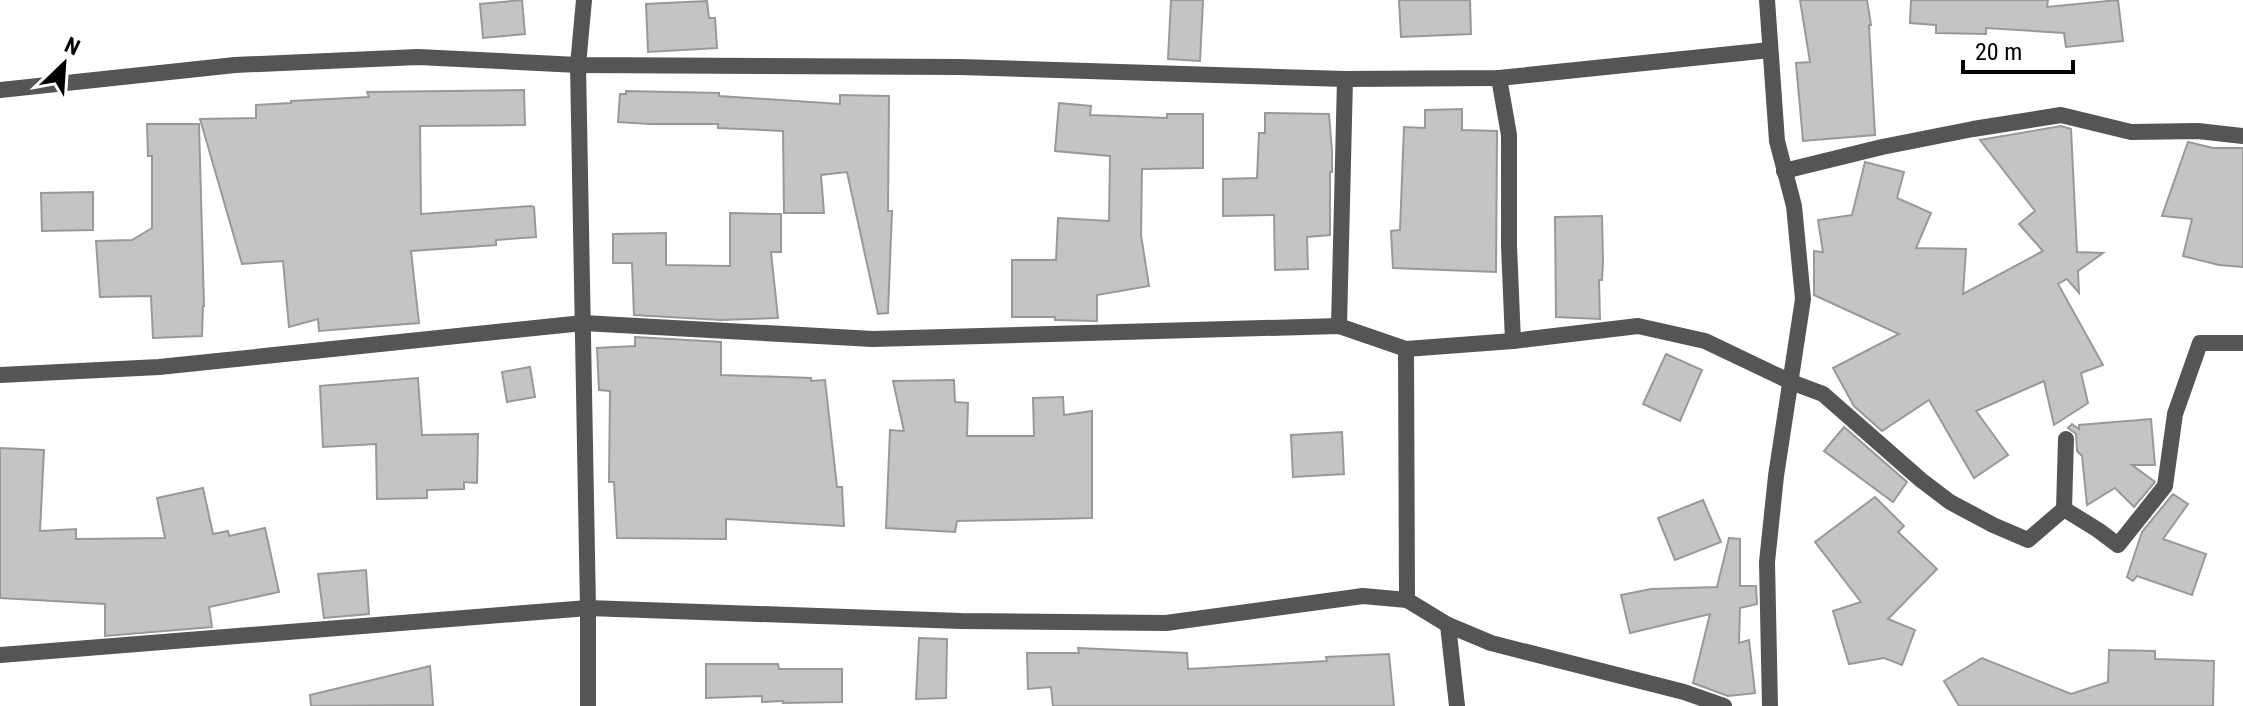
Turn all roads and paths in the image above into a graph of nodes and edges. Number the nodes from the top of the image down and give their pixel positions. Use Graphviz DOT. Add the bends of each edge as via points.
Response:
graph roads {
  1 [pos="584,0"];
  2 [pos="1767,0"];
  3 [pos="1770,50"];
  4 [pos="578,65"];
  5 [pos="1499,78"];
  6 [pos="1345,79"];
  7 [pos="0,90"];
  8 [pos="2243,136"];
  9 [pos="1784,171"];
  10 [pos="583,323"];
  11 [pos="1339,326"];
  12 [pos="1513,341"];
  13 [pos="2243,343"];
  14 [pos="1406,349"];
  15 [pos="0,375"];
  16 [pos="1791,382"];
  17 [pos="2066,439"];
  18 [pos="2064,509"];
  19 [pos="1407,600"];
  20 [pos="588,608"];
  21 [pos="1448,625"];
  22 [pos="0,655"];
  23 [pos="588,706"];
  24 [pos="1457,706"];
  25 [pos="1724,706"];
  26 [pos="1770,706"];
  1 -- 4 [label="street"];
  2 -- 3 [label="street"];
  3 -- 5 [label="street"];
  3 -- 9 [label="street"];
  4 -- 6 [label="street" via="960,67"];
  4 -- 7 [label="street" via="402,57 235,65"];
  4 -- 10 [label="street"];
  5 -- 6 [label="street"];
  5 -- 12 [label="street" via="1509,135"];
  6 -- 11 [label="street"];
  8 -- 9 [label="street" via="2131,132 2061,115 1882,147"];
  9 -- 16 [label="street" via="1794,206 1803,299"];
  10 -- 11 [label="street" via="873,339"];
  10 -- 15 [label="street" via="159,367"];
  10 -- 20 [label="street"];
  11 -- 14 [label="street"];
  12 -- 14 [label="street"];
  12 -- 16 [label="street" via="1638,326 1705,341"];
  13 -- 18 [label="street" via="2200,343 2175,414 2165,486 2118,545"];
  14 -- 19 [label="street"];
  16 -- 18 [label="street" via="1823,394 1921,480 1993,525 2028,540"];
  16 -- 26 [label="street" via="1767,562"];
  17 -- 18 [label="street"];
  19 -- 20 [label="street" via="1363,596 1166,623"];
  19 -- 21 [label="street"];
  20 -- 22 [label="street"];
  20 -- 23 [label="street"];
  21 -- 24 [label="street"];
  21 -- 25 [label="street" via="1491,643"];
}
